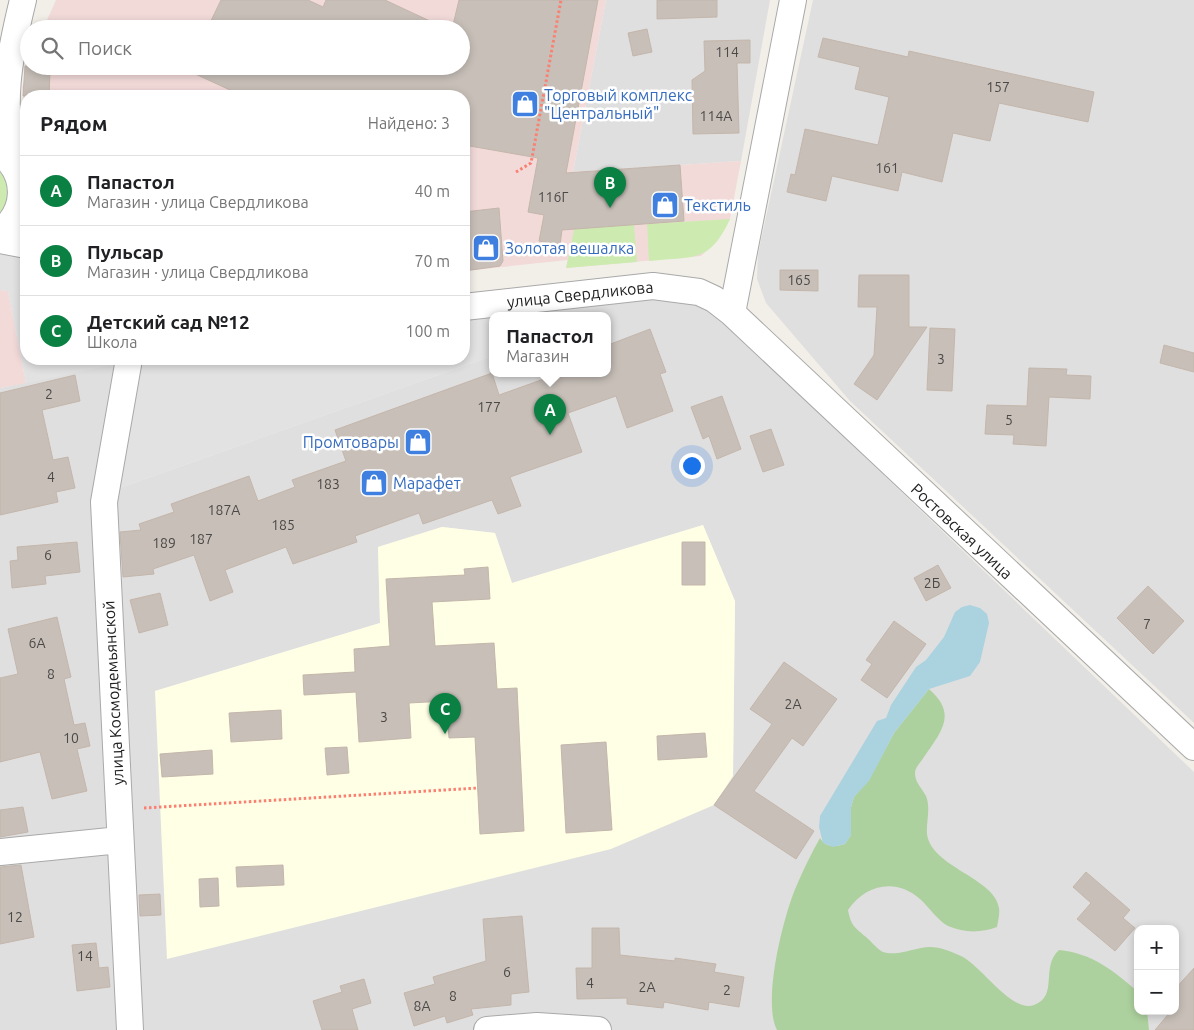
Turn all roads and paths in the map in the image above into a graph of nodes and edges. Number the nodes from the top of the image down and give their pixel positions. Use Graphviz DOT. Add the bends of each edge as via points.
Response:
graph roads {
  1 [pos="23,0"];
  2 [pos="561,0"];
  3 [pos="793,0"];
  4 [pos="0,45"];
  5 [pos="15,170"];
  6 [pos="516,172"];
  7 [pos="20,197"];
  8 [pos="20,204"];
  9 [pos="0,232"];
  10 [pos="0,240"];
  11 [pos="20,244"];
  12 [pos="470,306"];
  13 [pos="732,313"];
  14 [pos="128,365"];
  15 [pos="1194,748"];
  16 [pos="478,788"];
  17 [pos="118,809"];
  18 [pos="120,840"];
  19 [pos="0,852"];
  20 [pos="130,1030"];
  21 [pos="487,1030"];
  22 [pos="598,1030"];
  1 -- 4 [label="street"];
  1 -- 5 [label="street" via="4,96 6,134"];
  2 -- 6 [label="path" via="531,163"];
  3 -- 13 [label="street"];
  5 -- 7 [label="street"];
  8 -- 9 [label="street"];
  10 -- 11 [label="street"];
  12 -- 13 [label="street, улица Свердликова" via="652,286 700,292"];
  13 -- 15 [label="street, Ростовская улица"];
  14 -- 17 [label="street, улица Космодемьянской" via="104,502"];
  16 -- 17 [label="path"];
  17 -- 18 [label="street, улица Космодемьянской"];
  18 -- 19 [label="street"];
  18 -- 20 [label="street, улица Космодемьянской"];
  21 -- 22 [label="street" via="538,1026"];
}
